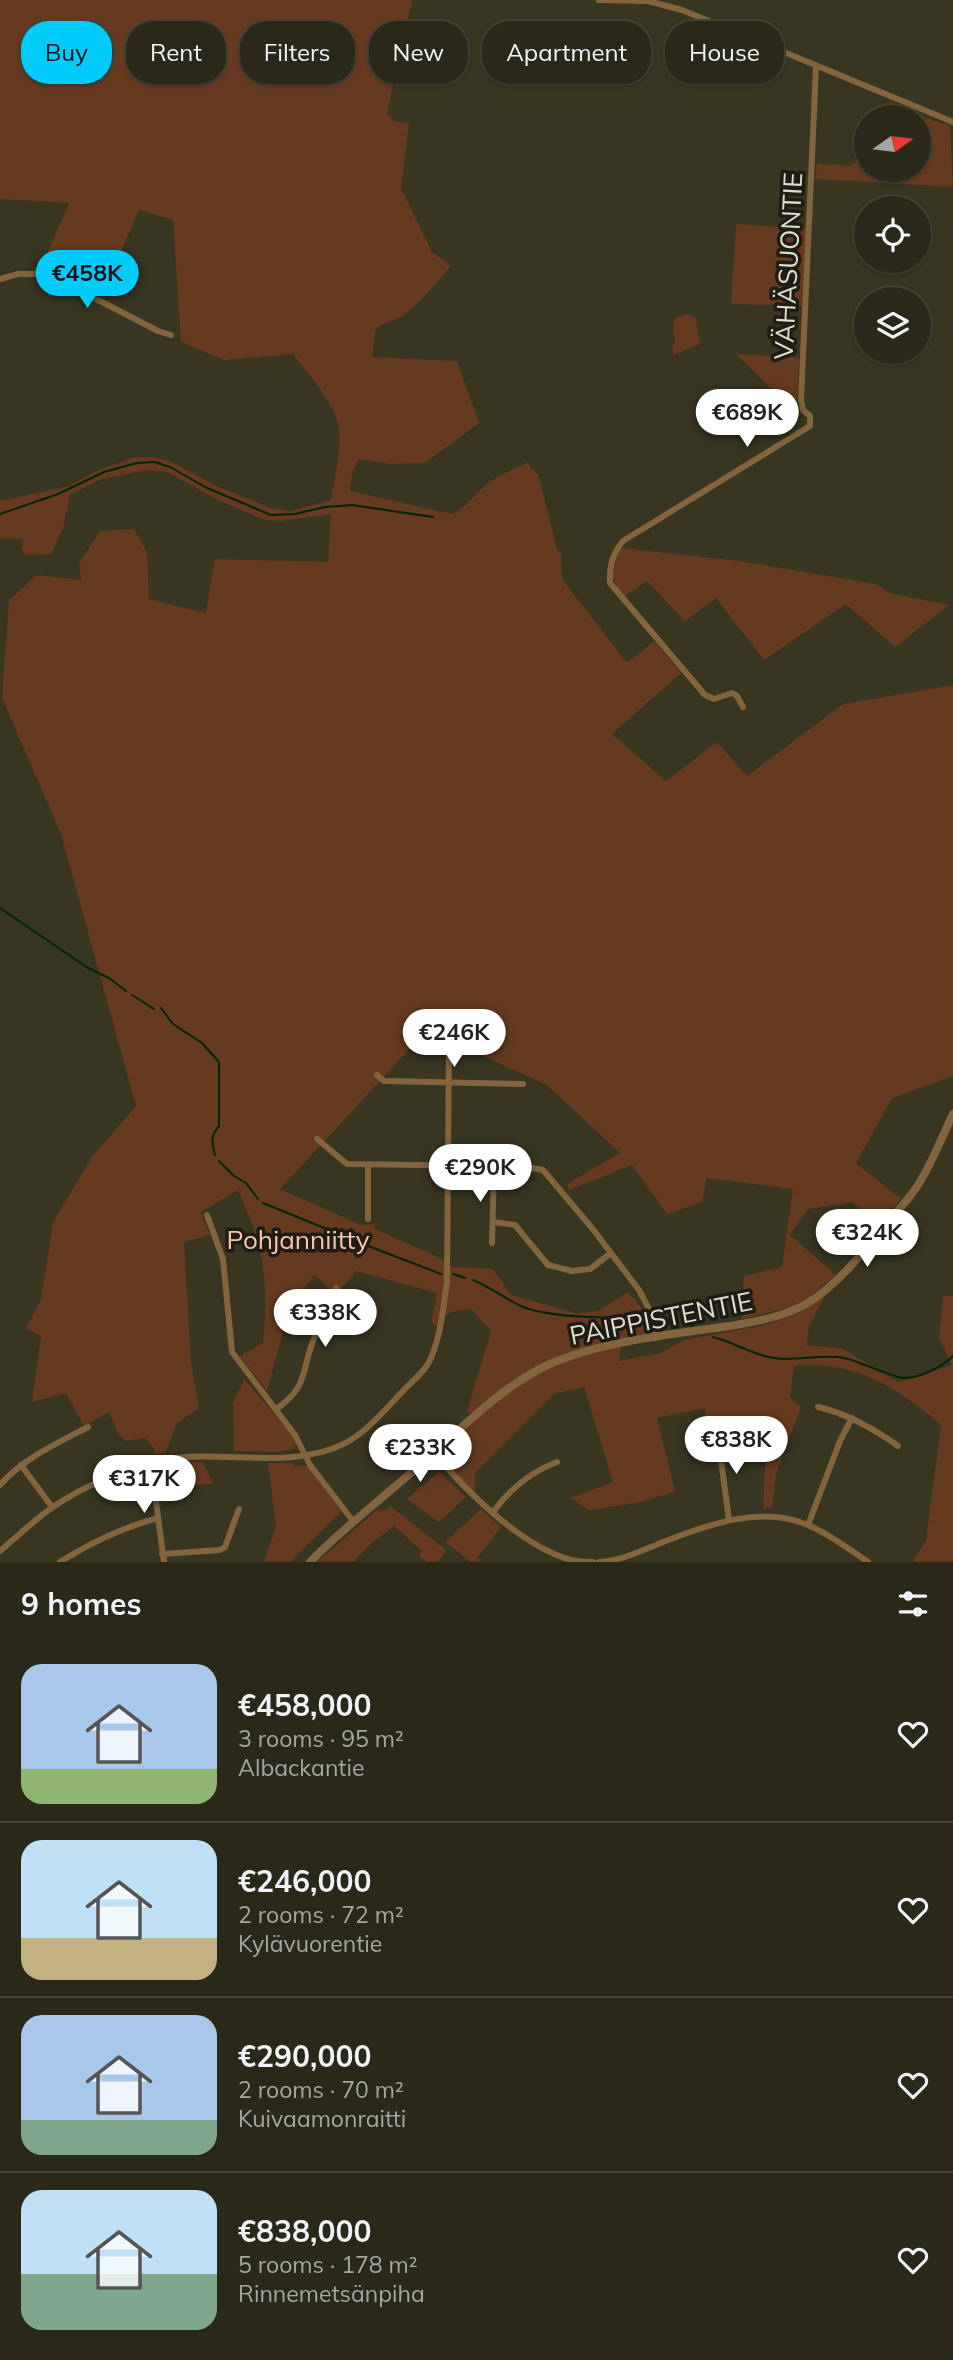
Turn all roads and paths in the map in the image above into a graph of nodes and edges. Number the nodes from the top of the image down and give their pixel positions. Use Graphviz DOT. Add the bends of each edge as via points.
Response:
graph roads {
  1 [pos="599,0"];
  2 [pos="816,67"];
  3 [pos="953,122"];
  4 [pos="0,279"];
  5 [pos="171,335"];
  6 [pos="743,707"];
  7 [pos="449,1042"];
  8 [pos="377,1075"];
  9 [pos="449,1083"];
  10 [pos="523,1084"];
  11 [pos="953,1114"];
  12 [pos="317,1139"];
  13 [pos="368,1165"];
  14 [pos="494,1166"];
  15 [pos="447,1167"];
  16 [pos="207,1215"];
  17 [pos="368,1219"];
  18 [pos="493,1222"];
  19 [pos="492,1242"];
  20 [pos="611,1253"];
  21 [pos="336,1288"];
  22 [pos="655,1338"];
  23 [pos="818,1407"];
  24 [pos="276,1409"];
  25 [pos="852,1418"];
  26 [pos="88,1427"];
  27 [pos="718,1437"];
  28 [pos="898,1446"];
  29 [pos="434,1453"];
  30 [pos="306,1454"];
  31 [pos="557,1462"];
  32 [pos="150,1464"];
  33 [pos="21,1465"];
  34 [pos="0,1485"];
  35 [pos="52,1507"];
  36 [pos="239,1509"];
  37 [pos="493,1512"];
  38 [pos="158,1518"];
  39 [pos="729,1520"];
  40 [pos="353,1521"];
  41 [pos="808,1525"];
  42 [pos="0,1551"];
  43 [pos="162,1554"];
  44 [pos="60,1562"];
  45 [pos="164,1562"];
  46 [pos="310,1562"];
  47 [pos="593,1562"];
  48 [pos="599,1562"];
  49 [pos="608,1562"];
  50 [pos="868,1562"];
  1 -- 2 [label="street" via="648,1 682,10"];
  2 -- 3 [label="street"];
  2 -- 6 [label="street, VÄHÄSUONTIE" via="801,400 810,426 623,541 609,566 610,583 705,695 713,699 732,693"];
  4 -- 5 [label="street" via="36,274"];
  7 -- 9 [label="street"];
  8 -- 9 [label="street" via="384,1081"];
  9 -- 10 [label="street"];
  9 -- 15 [label="street"];
  11 -- 22 [label="street, PAIPPISTENTIE" via="918,1185 862,1254 808,1302 763,1320"];
  12 -- 13 [label="street" via="347,1164"];
  13 -- 15 [label="street"];
  13 -- 17 [label="street"];
  14 -- 15 [label="street"];
  14 -- 18 [label="street"];
  14 -- 20 [label="street" via="533,1168 548,1174"];
  15 -- 30 [label="street" via="447,1282 429,1363 356,1439 322,1453"];
  16 -- 24 [label="street" via="223,1259 232,1352"];
  18 -- 19 [label="street"];
  18 -- 20 [label="street" via="515,1225 548,1265 572,1271 590,1269"];
  20 -- 22 [label="street" via="644,1298"];
  21 -- 24 [label="street" via="344,1296 317,1331 300,1386"];
  22 -- 29 [label="street, PAIPPISTENTIE" via="549,1364 524,1378"];
  23 -- 25 [label="street"];
  24 -- 30 [label="street"];
  25 -- 28 [label="street"];
  25 -- 41 [label="street"];
  26 -- 33 [label="street"];
  27 -- 39 [label="street"];
  29 -- 37 [label="street"];
  29 -- 40 [label="street, PAIPPISTENTIE"];
  30 -- 32 [label="street" via="168,1459"];
  30 -- 40 [label="street"];
  31 -- 37 [label="street" via="515,1486"];
  32 -- 35 [label="street"];
  32 -- 38 [label="street"];
  33 -- 34 [label="street"];
  33 -- 35 [label="street"];
  35 -- 42 [label="street"];
  36 -- 43 [label="street" via="220,1550"];
  37 -- 47 [label="street" via="552,1553"];
  38 -- 43 [label="street"];
  38 -- 44 [label="street"];
  39 -- 41 [label="street" via="758,1517"];
  39 -- 49 [label="street"];
  40 -- 46 [label="street, PAIPPISTENTIE"];
  41 -- 50 [label="street"];
  43 -- 45 [label="street"];
  48 -- 49 [label="street"];
}
